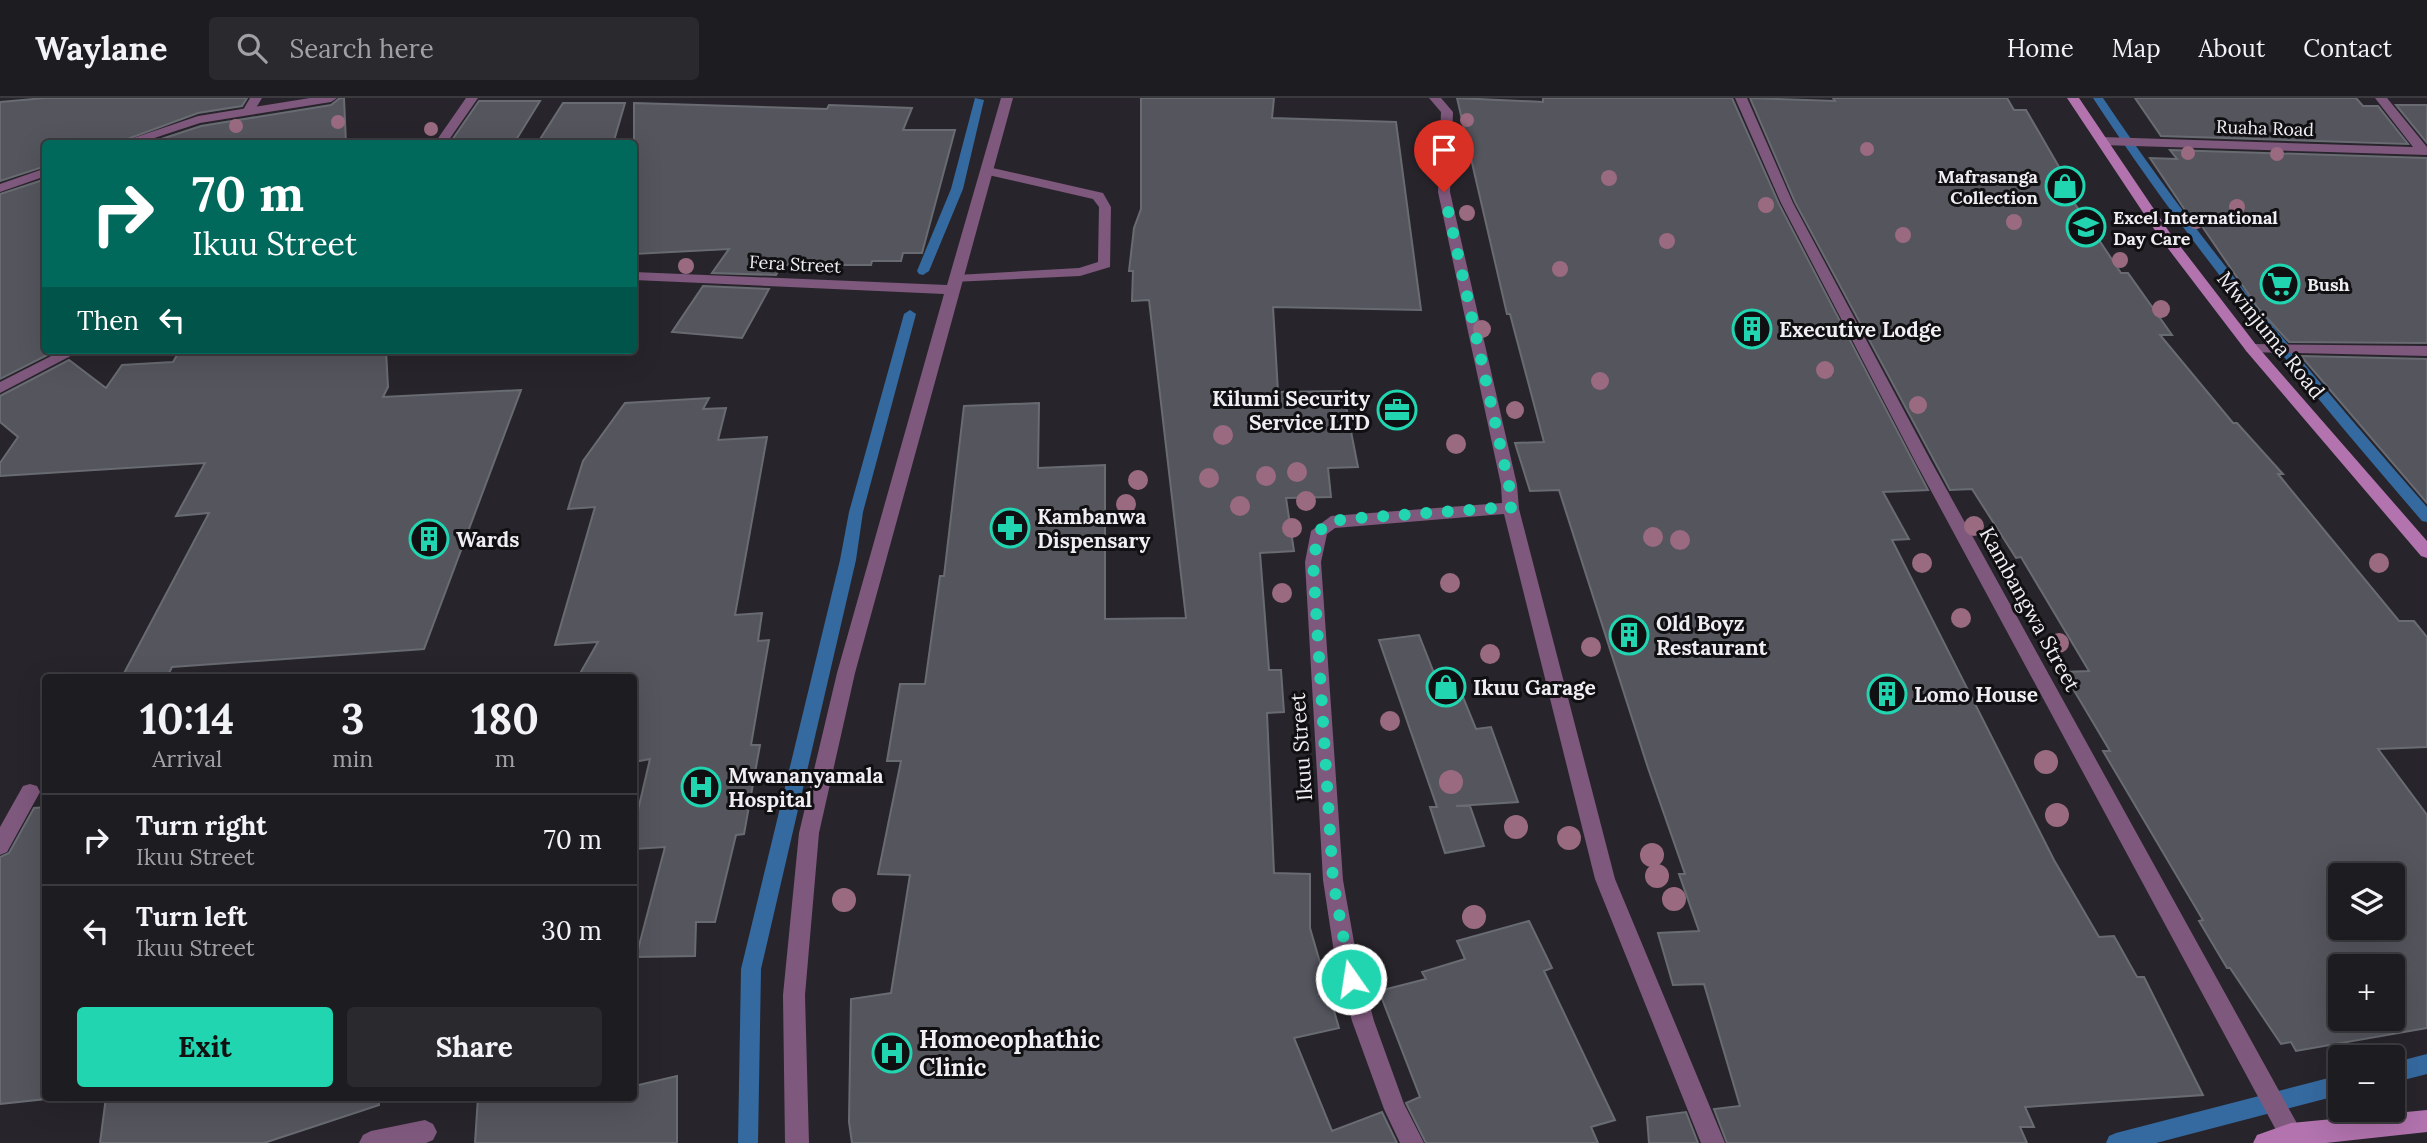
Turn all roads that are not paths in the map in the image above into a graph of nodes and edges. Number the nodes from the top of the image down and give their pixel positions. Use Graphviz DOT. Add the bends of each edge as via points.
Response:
graph roads {
  1 [pos="256,98"];
  2 [pos="331,98"];
  3 [pos="472,98"];
  4 [pos="1007,98"];
  5 [pos="1435,98"];
  6 [pos="1741,98"];
  7 [pos="2073,98"];
  8 [pos="2382,98"];
  9 [pos="249,110"];
  10 [pos="135,140"];
  11 [pos="443,140"];
  12 [pos="2102,141"];
  13 [pos="2425,150"];
  14 [pos="988,170"];
  15 [pos="42,173"];
  16 [pos="0,188"];
  17 [pos="637,276"];
  18 [pos="956,284"];
  19 [pos="2252,349"];
  20 [pos="2427,351"];
  21 [pos="67,354"];
  22 [pos="0,388"];
  23 [pos="1511,509"];
  24 [pos="2427,552"];
  25 [pos="30,792"];
  26 [pos="0,846"];
  27 [pos="2427,1121"];
  28 [pos="425,1132"];
  29 [pos="2291,1135"];
  30 [pos="371,1143"];
  31 [pos="797,1143"];
  32 [pos="1412,1143"];
  33 [pos="1713,1143"];
  34 [pos="2264,1143"];
  1 -- 9 [label="street"];
  2 -- 9 [label="street"];
  3 -- 11 [label="street"];
  4 -- 14 [label="street"];
  5 -- 23 [label="street" via="1447,112 1444,192"];
  6 -- 29 [label="street, Kambangwa Street" via="1787,203 1924,463"];
  7 -- 12 [label="street, Mwinjuma Road"];
  8 -- 13 [label="street"];
  9 -- 10 [label="street"];
  12 -- 13 [label="street, Ruaha Road"];
  12 -- 19 [label="street, Mwinjuma Road" via="2165,235"];
  14 -- 18 [label="street"];
  14 -- 18 [label="street, Fera Street" via="1098,197 1105,207 1105,264 1080,272"];
  15 -- 16 [label="street"];
  17 -- 18 [label="street, Fera Street"];
  18 -- 31 [label="street" via="888,517 808,833 793,995"];
  19 -- 20 [label="street"];
  19 -- 24 [label="street, Mwinjuma Road"];
  21 -- 22 [label="street"];
  23 -- 32 [label="street, Ikuu Street" via="1331,522 1319,531 1313,562 1333,880 1346,958 1363,1021"];
  23 -- 33 [label="street" via="1605,879"];
  25 -- 26 [label="street"];
  27 -- 29 [label="street"];
  28 -- 30 [label="street"];
  29 -- 34 [label="street"];
}
